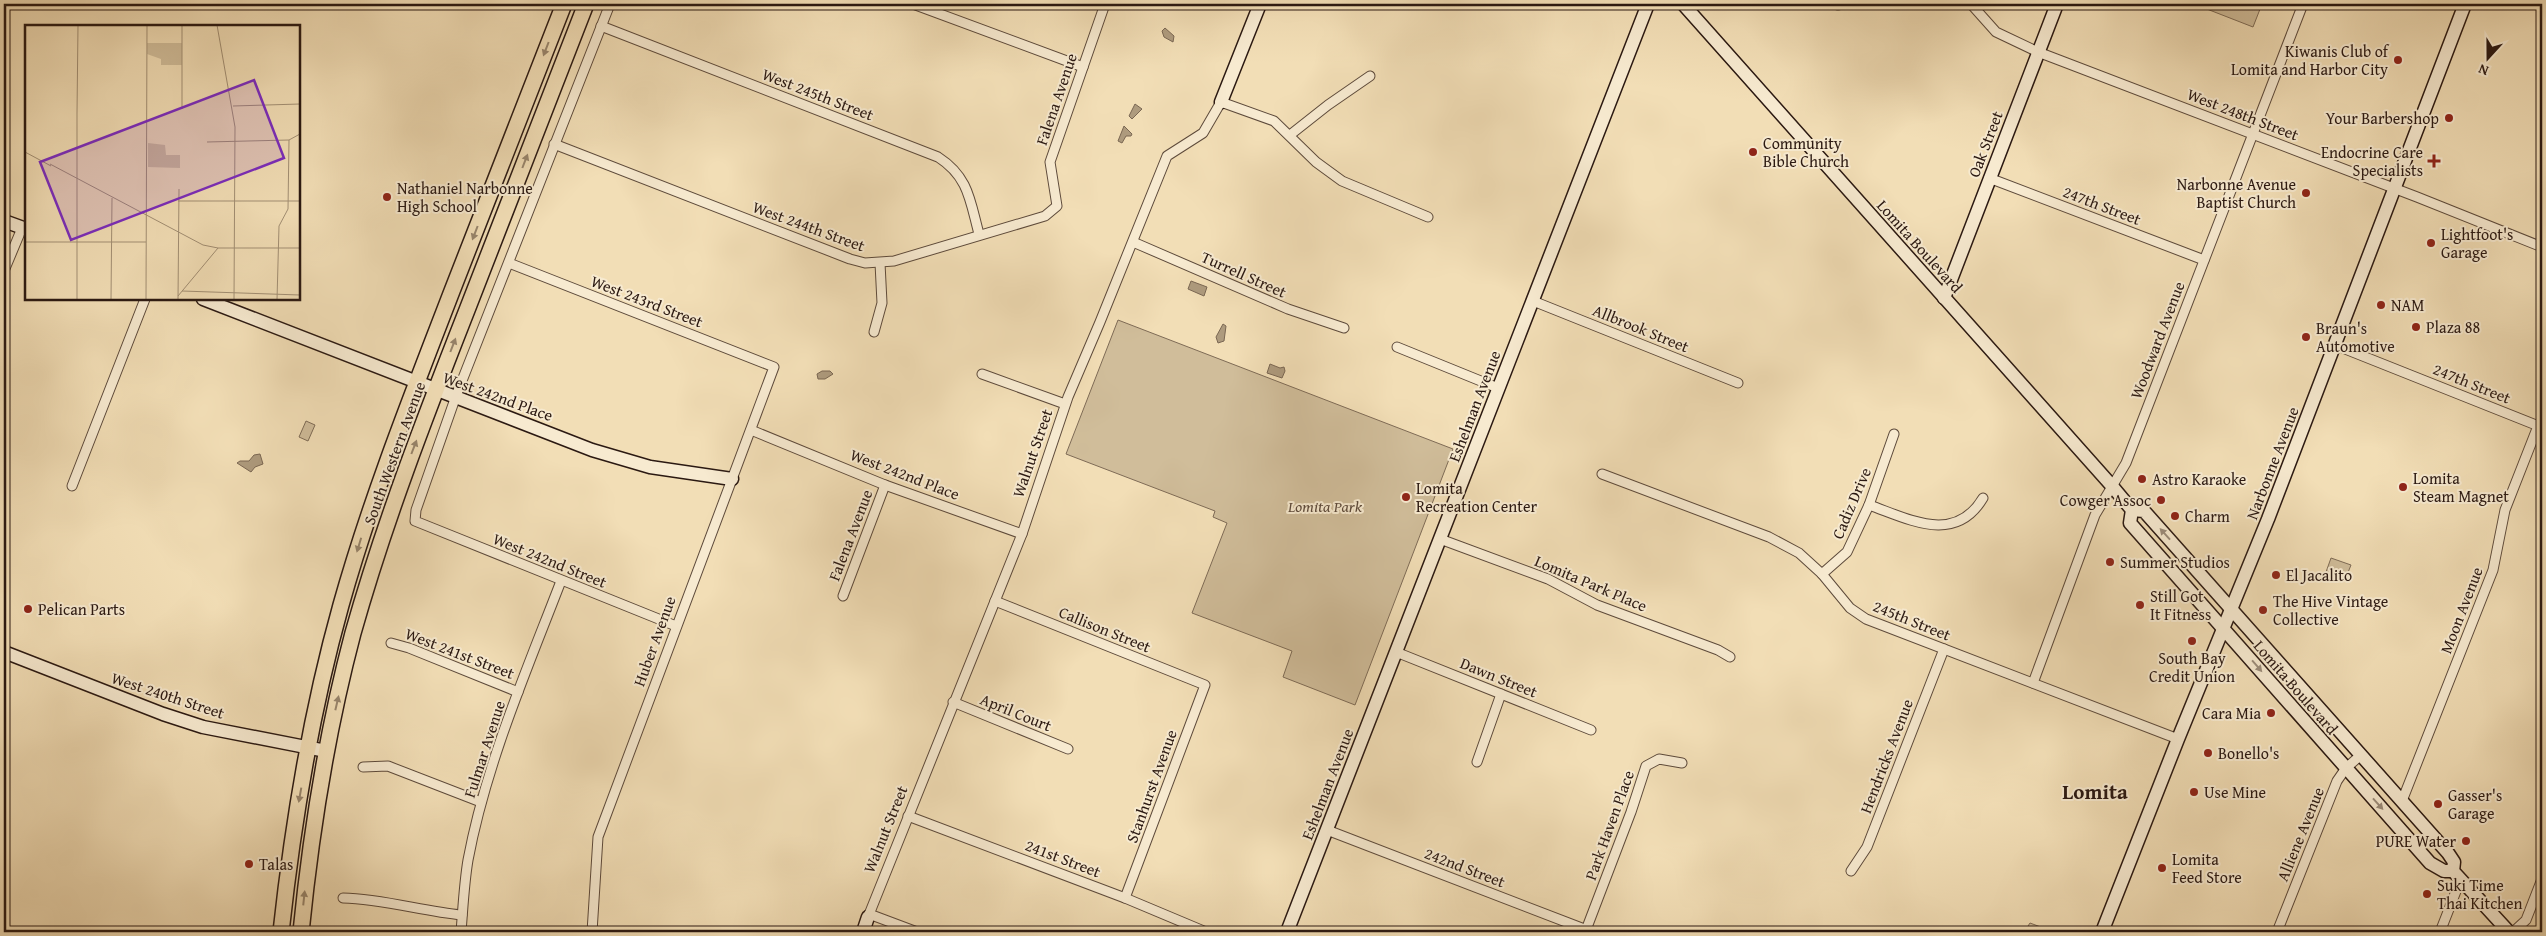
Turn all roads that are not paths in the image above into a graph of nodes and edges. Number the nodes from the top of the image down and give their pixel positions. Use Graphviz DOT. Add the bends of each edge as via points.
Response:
graph roads {
  1 [pos="564,4"];
  2 [pos="586,4"];
  3 [pos="610,4"];
  4 [pos="913,4"];
  5 [pos="1105,4"];
  6 [pos="1260,4"];
  7 [pos="1648,4"];
  8 [pos="1683,4"];
  9 [pos="1971,4"];
  10 [pos="2057,4"];
  11 [pos="2303,4"];
  12 [pos="2465,4"];
  13 [pos="601,26"];
  14 [pos="2038,52"];
  15 [pos="1083,67"];
  16 [pos="1370,76"];
  17 [pos="1221,102"];
  18 [pos="2253,134"];
  19 [pos="1290,135"];
  20 [pos="554,144"];
  21 [pos="1989,178"];
  22 [pos="2395,188"];
  23 [pos="1058,206"];
  24 [pos="1428,216"];
  25 [pos="4,221"];
  26 [pos="24,228"];
  27 [pos="980,234"];
  28 [pos="1133,242"];
  29 [pos="2542,247"];
  30 [pos="2204,260"];
  31 [pos="509,263"];
  32 [pos="880,263"];
  33 [pos="4,271"];
  34 [pos="1944,298"];
  35 [pos="145,300"];
  36 [pos="206,300"];
  37 [pos="1533,301"];
  38 [pos="1344,328"];
  39 [pos="874,332"];
  40 [pos="2334,345"];
  41 [pos="1397,347"];
  42 [pos="774,367"];
  43 [pos="982,374"];
  44 [pos="416,383"];
  45 [pos="1738,383"];
  46 [pos="1498,388"];
  47 [pos="435,391"];
  48 [pos="456,396"];
  49 [pos="1065,404"];
  50 [pos="2540,426"];
  51 [pos="750,430"];
  52 [pos="1894,434"];
  53 [pos="1602,474"];
  54 [pos="732,480"];
  55 [pos="885,485"];
  56 [pos="72,486"];
  57 [pos="2112,486"];
  58 [pos="1983,498"];
  59 [pos="1869,505"];
  60 [pos="2132,510"];
  61 [pos="1022,534"];
  62 [pos="1440,539"];
  63 [pos="1822,574"];
  64 [pos="561,581"];
  65 [pos="842,596"];
  66 [pos="995,600"];
  67 [pos="2232,609"];
  68 [pos="676,626"];
  69 [pos="2224,630"];
  70 [pos="391,643"];
  71 [pos="1944,649"];
  72 [pos="4,652"];
  73 [pos="1396,652"];
  74 [pos="1730,656"];
  75 [pos="2033,683"];
  76 [pos="1205,685"];
  77 [pos="518,692"];
  78 [pos="1501,694"];
  79 [pos="953,702"];
  80 [pos="1592,730"];
  81 [pos="2178,739"];
  82 [pos="308,748"];
  83 [pos="1068,749"];
  84 [pos="326,750"];
  85 [pos="2361,755"];
  86 [pos="1477,762"];
  87 [pos="1682,762"];
  88 [pos="363,767"];
  89 [pos="2346,768"];
  90 [pos="2402,801"];
  91 [pos="481,802"];
  92 [pos="908,816"];
  93 [pos="1327,830"];
  94 [pos="1850,871"];
  95 [pos="2457,876"];
  96 [pos="2542,879"];
  97 [pos="343,898"];
  98 [pos="1125,898"];
  99 [pos="462,915"];
  100 [pos="869,916"];
  101 [pos="1589,931"];
  102 [pos="281,932"];
  103 [pos="300,932"];
  104 [pos="461,932"];
  105 [pos="592,932"];
  106 [pos="863,932"];
  107 [pos="918,932"];
  108 [pos="1206,932"];
  109 [pos="1287,932"];
  110 [pos="2102,932"];
  111 [pos="2277,932"];
  112 [pos="2440,932"];
  113 [pos="2511,932"];
  1 -- 44 [label="main road, South Western Avenue, one-way"];
  47 -- 2 [label="main road, South Western Avenue, one-way"];
  3 -- 13 [label="street"];
  4 -- 15 [label="street"];
  5 -- 15 [label="street, Falena Avenue"];
  6 -- 17 [label="main road, Walnut Street"];
  7 -- 37 [label="main road, Eshelman Avenue"];
  8 -- 34 [label="main road, Lomita Boulevard"];
  9 -- 14 [label="street, West 248th Street" via="1996,32"];
  10 -- 14 [label="main road, Oak Street"];
  11 -- 18 [label="street, Woodward Avenue"];
  12 -- 22 [label="main road, Narbonne Avenue"];
  13 -- 20 [label="street"];
  13 -- 27 [label="street, West 245th Street" via="938,157 966,184"];
  14 -- 18 [label="street, West 248th Street"];
  14 -- 21 [label="main road, Oak Street"];
  15 -- 23 [label="street, Falena Avenue" via="1050,162"];
  16 -- 19 [label="street"];
  17 -- 19 [label="street" via="1274,121"];
  17 -- 28 [label="street, Walnut Street" via="1202,133 1167,156"];
  18 -- 22 [label="street, West 248th Street"];
  18 -- 30 [label="street, Woodward Avenue"];
  19 -- 24 [label="street" via="1316,162 1342,181"];
  20 -- 31 [label="street"];
  20 -- 32 [label="street, West 244th Street" via="850,259"];
  21 -- 30 [label="street, 247th Street"];
  21 -- 34 [label="main road, Oak Street"];
  22 -- 29 [label="street, West 248th Street"];
  22 -- 40 [label="main road, Narbonne Avenue"];
  23 -- 27 [label="street, West 244th Street" via="1045,216"];
  25 -- 26 [label="main road"];
  26 -- 33 [label="street"];
  27 -- 32 [label="street, West 244th Street"];
  28 -- 38 [label="street, Turrell Street" via="1288,309"];
  28 -- 49 [label="street, Walnut Street"];
  30 -- 57 [label="street, Woodward Avenue" via="2126,463"];
  31 -- 42 [label="street, West 243rd Street"];
  31 -- 48 [label="street"];
  32 -- 39 [label="street" via="882,303"];
  34 -- 57 [label="main road, Lomita Boulevard"];
  35 -- 56 [label="street"];
  36 -- 44 [label="main road, West 242nd Place"];
  37 -- 45 [label="street, Allbrook Street"];
  37 -- 46 [label="main road, Eshelman Avenue"];
  40 -- 50 [label="street, 247th Street"];
  40 -- 67 [label="main road, Narbonne Avenue"];
  41 -- 46 [label="street"];
  42 -- 51 [label="street, Huber Avenue"];
  43 -- 49 [label="street"];
  44 -- 47 [label="main road, West 242nd Place"];
  44 -- 82 [label="main road, South Western Avenue, one-way" via="343,598"];
  46 -- 62 [label="main road, Eshelman Avenue"];
  47 -- 48 [label="main road, West 242nd Place"];
  84 -- 47 [label="main road, South Western Avenue, one-way" via="369,578"];
  48 -- 54 [label="main road, West 242nd Place" via="592,450 642,465"];
  48 -- 64 [label="street, West 242nd Street" via="414,521"];
  49 -- 61 [label="street, Walnut Street"];
  50 -- 90 [label="street, Moon Avenue" via="2505,510 2493,570"];
  51 -- 54 [label="street, Huber Avenue"];
  51 -- 55 [label="street, West 242nd Place"];
  52 -- 59 [label="street, Cadiz Drive"];
  53 -- 63 [label="street, 245th Street" via="1769,537 1799,553"];
  54 -- 68 [label="street, Huber Avenue"];
  55 -- 61 [label="street, West 242nd Place"];
  55 -- 65 [label="street, Falena Avenue"];
  57 -- 60 [label="main road, Lomita Boulevard"];
  57 -- 75 [label="street, Woodward Avenue" via="2095,515"];
  58 -- 59 [label="street" via="1974,512 1963,519 1937,526 1922,524"];
  59 -- 63 [label="street, Cadiz Drive" via="1847,552"];
  67 -- 60 [label="main road, Lomita Boulevard, one-way" via="2144,511"];
  60 -- 69 [label="main road, Lomita Boulevard" via="2130,523"];
  61 -- 66 [label="street, Walnut Street"];
  62 -- 73 [label="main road, Eshelman Avenue"];
  62 -- 74 [label="street, Lomita Park Place" via="1548,579 1597,605"];
  63 -- 71 [label="street, 245th Street" via="1850,608 1866,619"];
  64 -- 68 [label="street, West 242nd Street"];
  64 -- 77 [label="street, Fulmar Avenue"];
  66 -- 76 [label="street, Callison Street"];
  66 -- 79 [label="street, Walnut Street"];
  67 -- 69 [label="main road, Narbonne Avenue"];
  67 -- 85 [label="main road, Lomita Boulevard"];
  68 -- 105 [label="street, Huber Avenue" via="598,837"];
  69 -- 81 [label="main road, Narbonne Avenue"];
  69 -- 89 [label="main road, Lomita Boulevard, one-way"];
  70 -- 77 [label="street, West 241st Street"];
  71 -- 75 [label="street, 245th Street"];
  71 -- 94 [label="street, Hendricks Avenue" via="1867,847"];
  72 -- 82 [label="main road, West 240th Street" via="204,727"];
  73 -- 78 [label="street, Dawn Street"];
  73 -- 93 [label="main road, Eshelman Avenue"];
  75 -- 81 [label="street, 245th Street"];
  76 -- 98 [label="street, Stanhurst Avenue"];
  77 -- 91 [label="street, Fulmar Avenue"];
  78 -- 80 [label="street, Dawn Street"];
  78 -- 86 [label="street"];
  79 -- 83 [label="street, April Court"];
  79 -- 92 [label="street, Walnut Street"];
  81 -- 110 [label="main road, Narbonne Avenue"];
  82 -- 84 [label="main road, West 240th Street"];
  82 -- 102 [label="main road, South Western Avenue, one-way" via="294,825"];
  103 -- 84 [label="main road, South Western Avenue, one-way"];
  85 -- 89 [label="street, Alliene Avenue"];
  85 -- 90 [label="main road, Lomita Boulevard"];
  87 -- 101 [label="street, Park Haven Place" via="1659,759 1646,766"];
  88 -- 91 [label="street" via="388,766"];
  89 -- 95 [label="main road, Lomita Boulevard, one-way" via="2430,863"];
  89 -- 111 [label="street, Alliene Avenue" via="2337,781"];
  90 -- 95 [label="main road, Lomita Boulevard" via="2452,858"];
  91 -- 99 [label="street, Fulmar Avenue" via="468,861"];
  92 -- 98 [label="street, 241st Street"];
  92 -- 100 [label="street, Walnut Street"];
  93 -- 101 [label="street, 242nd Street"];
  93 -- 109 [label="main road, Eshelman Avenue"];
  95 -- 112 [label="street"];
  95 -- 113 [label="main road, Lomita Boulevard"];
  96 -- 113 [label="street" via="2526,920"];
  97 -- 99 [label="street"];
  98 -- 108 [label="street, 241st Street"];
  99 -- 104 [label="street, Fulmar Avenue"];
  100 -- 106 [label="main road, Walnut Street"];
  100 -- 107 [label="street"];
}
